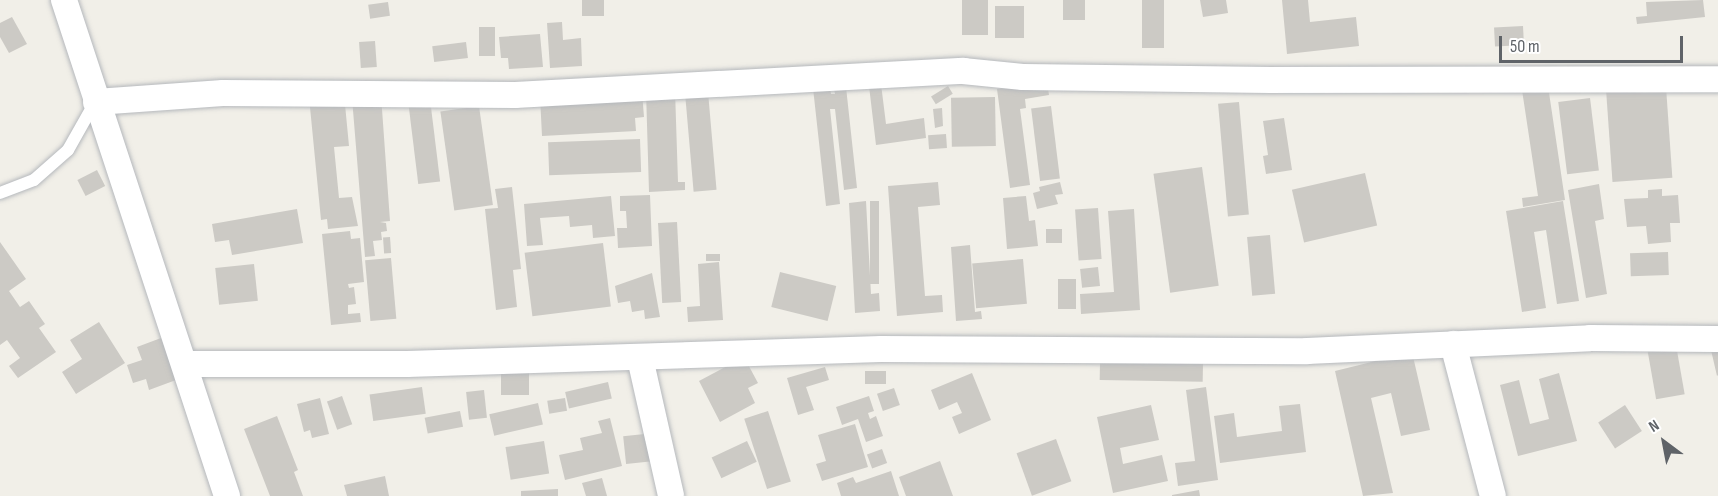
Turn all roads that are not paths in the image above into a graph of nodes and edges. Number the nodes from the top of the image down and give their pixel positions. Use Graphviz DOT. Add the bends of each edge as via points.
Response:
graph roads {
  1 [pos="64,0"];
  2 [pos="1718,79"];
  3 [pos="96,102"];
  4 [pos="0,193"];
  5 [pos="1718,339"];
  6 [pos="1453,344"];
  7 [pos="640,358"];
  8 [pos="186,364"];
  9 [pos="227,496"];
  10 [pos="671,496"];
  11 [pos="1493,496"];
  1 -- 3 [label="street"];
  2 -- 3 [label="street" via="1271,80 1023,77 963,71 515,94 223,93"];
  3 -- 4 [label="lane" via="68,150 34,180"];
  3 -- 8 [label="street"];
  5 -- 6 [label="street"];
  6 -- 7 [label="street" via="1307,351 881,349"];
  6 -- 11 [label="street"];
  7 -- 8 [label="street"];
  7 -- 10 [label="street"];
  8 -- 9 [label="street"];
}
